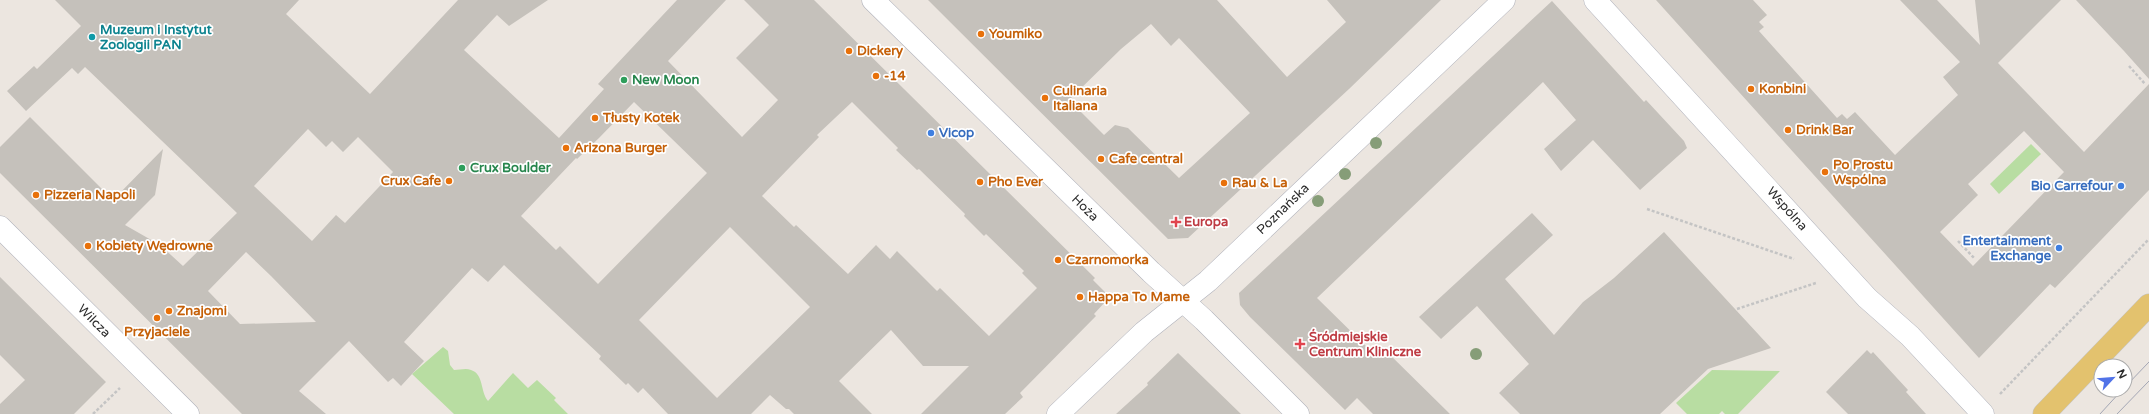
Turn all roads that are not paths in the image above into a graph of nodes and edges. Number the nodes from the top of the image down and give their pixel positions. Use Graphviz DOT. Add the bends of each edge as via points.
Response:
graph roads {
  1 [pos="873,0"];
  2 [pos="1504,0"];
  3 [pos="1595,0"];
  4 [pos="0,227"];
  5 [pos="1183,301"];
  6 [pos="2149,305"];
  7 [pos="1989,407"];
  8 [pos="188,414"];
  9 [pos="1058,414"];
  10 [pos="1298,414"];
  11 [pos="2044,414"];
  1 -- 5 [label="street, Hoża"];
  2 -- 5 [label="street, Poznańska" via="1208,281"];
  3 -- 7 [label="street, Wspólna" via="1867,298"];
  4 -- 8 [label="street, Wilcza"];
  5 -- 9 [label="street, Poznańska" via="1144,332"];
  5 -- 10 [label="street, Hoża"];
  6 -- 11 [label="main road"];
}
